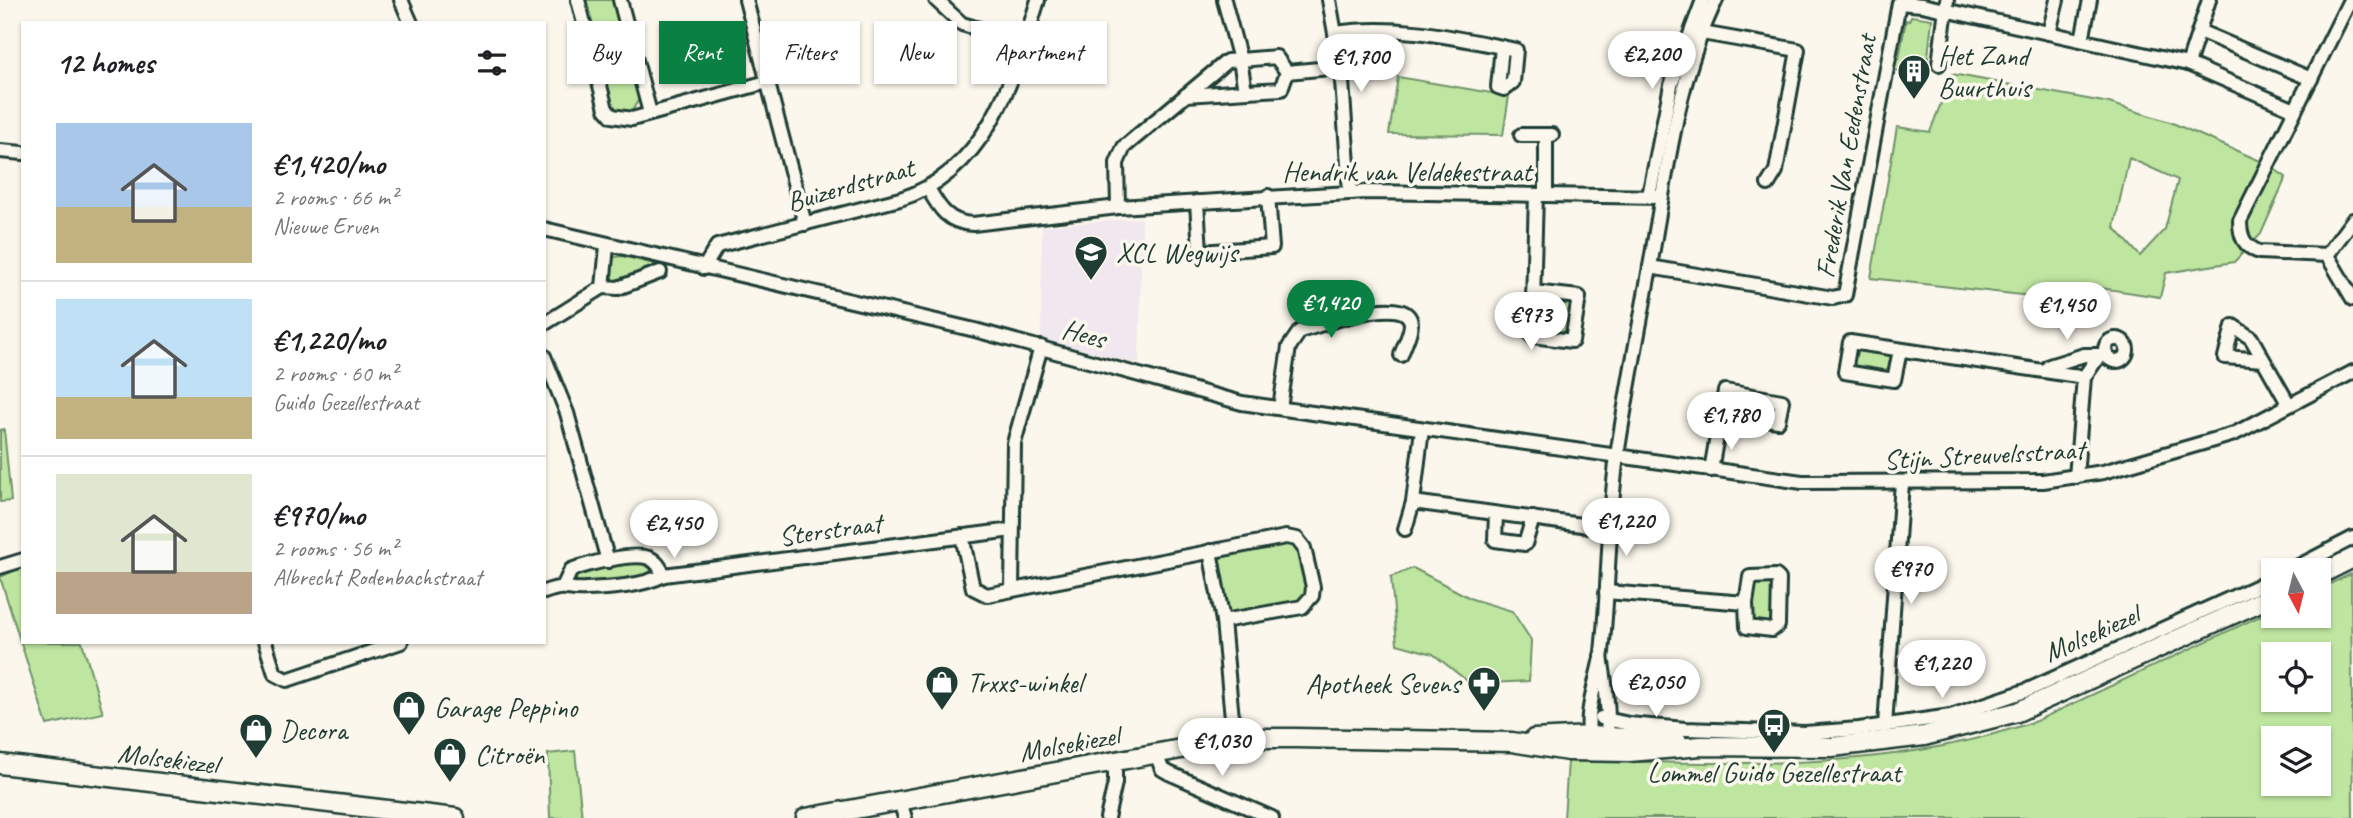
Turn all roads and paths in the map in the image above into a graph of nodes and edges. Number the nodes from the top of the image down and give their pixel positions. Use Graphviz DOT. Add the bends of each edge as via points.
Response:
graph roads {
  1 [pos="401,0"];
  2 [pos="578,0"];
  3 [pos="620,0"];
  4 [pos="746,0"];
  5 [pos="936,0"];
  6 [pos="1038,0"];
  7 [pos="1224,0"];
  8 [pos="1329,0"];
  9 [pos="1703,0"];
  10 [pos="1716,0"];
  11 [pos="2057,0"];
  12 [pos="2090,0"];
  13 [pos="2209,0"];
  14 [pos="2350,0"];
  15 [pos="1946,5"];
  16 [pos="949,6"];
  17 [pos="410,21"];
  18 [pos="1032,21"];
  19 [pos="971,27"];
  20 [pos="2199,31"];
  21 [pos="1336,33"];
  22 [pos="1702,33"];
  23 [pos="2049,33"];
  24 [pos="2082,40"];
  25 [pos="1502,47"];
  26 [pos="760,55"];
  27 [pos="1240,60"];
  28 [pos="1939,64"];
  29 [pos="2188,64"];
  30 [pos="1341,67"];
  31 [pos="1287,72"];
  32 [pos="2311,79"];
  33 [pos="760,84"];
  34 [pos="768,84"];
  35 [pos="1007,84"];
  36 [pos="1245,92"];
  37 [pos="1186,95"];
  38 [pos="2295,110"];
  39 [pos="650,113"];
  40 [pos="1669,114"];
  41 [pos="1521,135"];
  42 [pos="0,151"];
  43 [pos="21,153"];
  44 [pos="1768,184"];
  45 [pos="928,188"];
  46 [pos="1350,192"];
  47 [pos="1541,195"];
  48 [pos="1268,196"];
  49 [pos="1655,196"];
  50 [pos="1197,202"];
  51 [pos="1118,207"];
  52 [pos="2353,220"];
  53 [pos="805,224"];
  54 [pos="546,230"];
  55 [pos="607,246"];
  56 [pos="2327,255"];
  57 [pos="1650,267"];
  58 [pos="704,268"];
  59 [pos="660,272"];
  60 [pos="603,287"];
  61 [pos="1533,292"];
  62 [pos="2353,299"];
  63 [pos="546,323"];
  64 [pos="1041,347"];
  65 [pos="1900,350"];
  66 [pos="1401,355"];
  67 [pos="2263,360"];
  68 [pos="546,361"];
  69 [pos="2047,370"];
  70 [pos="2353,372"];
  71 [pos="2084,377"];
  72 [pos="2289,405"];
  73 [pos="1280,408"];
  74 [pos="1721,412"];
  75 [pos="1422,429"];
  76 [pos="1617,457"];
  77 [pos="1711,470"];
  78 [pos="2076,477"];
  79 [pos="1902,482"];
  80 [pos="1413,502"];
  81 [pos="1496,513"];
  82 [pos="1533,518"];
  83 [pos="1405,529"];
  84 [pos="1611,529"];
  85 [pos="1012,530"];
  86 [pos="962,536"];
  87 [pos="2353,538"];
  88 [pos="1210,551"];
  89 [pos="2314,558"];
  90 [pos="2353,558"];
  91 [pos="21,561"];
  92 [pos="608,561"];
  93 [pos="0,567"];
  94 [pos="2331,569"];
  95 [pos="664,575"];
  96 [pos="2261,584"];
  97 [pos="564,585"];
  98 [pos="1012,590"];
  99 [pos="546,591"];
  100 [pos="1606,592"];
  101 [pos="2261,602"];
  102 [pos="1746,603"];
  103 [pos="1223,621"];
  104 [pos="266,644"];
  105 [pos="395,644"];
  106 [pos="1601,656"];
  107 [pos="1591,717"];
  108 [pos="1885,726"];
  109 [pos="1600,736"];
  110 [pos="1234,740"];
  111 [pos="1156,754"];
  112 [pos="1115,761"];
  113 [pos="0,764"];
  114 [pos="902,809"];
  115 [pos="455,818"];
  116 [pos="806,818"];
  117 [pos="1107,818"];
  118 [pos="1272,818"];
  1 -- 17 [label="street"];
  2 -- 39 [label="street" via="606,109 625,119"];
  3 -- 39 [label="street"];
  4 -- 26 [label="street"];
  5 -- 16 [label="street"];
  6 -- 18 [label="street, Buizerdstraat"];
  7 -- 27 [label="street"];
  8 -- 21 [label="street"];
  9 -- 40 [label="street" via="1671,85"];
  10 -- 22 [label="street"];
  11 -- 23 [label="street"];
  12 -- 24 [label="street"];
  13 -- 20 [label="street"];
  14 -- 32 [label="street"];
  15 -- 23 [label="street"];
  15 -- 28 [label="street"];
  15 -- 57 [label="street, Frederik Van Eedenstraat" via="1899,3 1845,295 1833,298"];
  16 -- 19 [label="street" via="962,24"];
  20 -- 29 [label="street"];
  20 -- 32 [label="street"];
  21 -- 25 [label="street" via="1382,29"];
  21 -- 30 [label="street"];
  22 -- 40 [label="street"];
  22 -- 44 [label="street" via="1798,50 1776,171"];
  23 -- 24 [label="street"];
  24 -- 29 [label="street"];
  27 -- 31 [label="street" via="1276,57"];
  27 -- 36 [label="street"];
  27 -- 37 [label="street" via="1227,61"];
  29 -- 38 [label="street"];
  30 -- 31 [label="street"];
  30 -- 46 [label="street"];
  31 -- 36 [label="street" via="1281,89"];
  32 -- 38 [label="street"];
  33 -- 39 [label="street"];
  34 -- 53 [label="street"];
  35 -- 45 [label="street, Buizerdstraat" via="988,127 961,161"];
  36 -- 37 [label="street"];
  37 -- 51 [label="street" via="1119,155"];
  38 -- 56 [label="street" via="2240,221 2241,236 2249,248 2259,252"];
  40 -- 49 [label="street"];
  41 -- 47 [label="street, Hendrik van Veldekestraat" via="1550,135"];
  42 -- 43 [label="street"];
  45 -- 51 [label="street, Hendrik van Veldekestraat" via="940,209 962,224"];
  45 -- 53 [label="street, Buizerdstraat"];
  46 -- 47 [label="street, Hendrik van Veldekestraat"];
  46 -- 48 [label="street, Hendrik van Veldekestraat"];
  47 -- 49 [label="street, Hendrik van Veldekestraat"];
  47 -- 61 [label="street"];
  48 -- 50 [label="street, Hendrik van Veldekestraat"];
  48 -- 50 [label="street, Hendrik van Veldekestraat" via="1272,247 1200,252"];
  49 -- 57 [label="street"];
  50 -- 51 [label="street, Hendrik van Veldekestraat"];
  52 -- 56 [label="street"];
  53 -- 58 [label="street, Buizerdstraat" via="718,246"];
  54 -- 55 [label="street, Hees"];
  55 -- 58 [label="street, Hees"];
  55 -- 60 [label="street"];
  56 -- 62 [label="street"];
  57 -- 76 [label="street"];
  58 -- 64 [label="street, Hees"];
  59 -- 60 [label="street" via="618,288"];
  60 -- 63 [label="street"];
  61 -- 61 [label="street" via="1532,336 1572,341 1579,297"];
  64 -- 73 [label="street, Hees" via="1242,402"];
  64 -- 85 [label="street" via="1014,443"];
  65 -- 65 [label="street" via="1894,380 1845,372 1850,342"];
  65 -- 69 [label="street"];
  66 -- 73 [label="street" via="1410,319 1393,309 1300,331 1289,347"];
  67 -- 72 [label="street"];
  68 -- 92 [label="street" via="567,413"];
  69 -- 71 [label="street"];
  69 -- 71 [label="street" via="2064,359 2103,354"];
  70 -- 72 [label="street, Stijn Streuvelsstraat"];
  71 -- 78 [label="street"];
  72 -- 78 [label="street, Stijn Streuvelsstraat" via="2205,445"];
  73 -- 75 [label="street, Hees"];
  74 -- 74 [label="street" via="1725,391 1782,401 1778,421"];
  74 -- 77 [label="street"];
  75 -- 76 [label="street, Hees"];
  75 -- 80 [label="street"];
  76 -- 77 [label="street, Stijn Streuvelsstraat"];
  76 -- 84 [label="street"];
  77 -- 79 [label="street, Stijn Streuvelsstraat" via="1802,482"];
  78 -- 79 [label="street, Stijn Streuvelsstraat"];
  79 -- 108 [label="street"];
  80 -- 81 [label="street"];
  80 -- 83 [label="street"];
  81 -- 82 [label="street"];
  81 -- 82 [label="street" via="1495,540 1516,545 1525,544"];
  82 -- 84 [label="street"];
  84 -- 100 [label="street"];
  85 -- 86 [label="street, Sterstraat"];
  85 -- 98 [label="street"];
  86 -- 95 [label="street, Sterstraat"];
  86 -- 98 [label="street" via="973,588 987,595"];
  87 -- 89 [label="street"];
  88 -- 98 [label="street"];
  88 -- 103 [label="street"];
  88 -- 103 [label="street" via="1297,539 1304,548 1313,587 1302,607"];
  90 -- 94 [label="main road"];
  91 -- 93 [label="street"];
  92 -- 95 [label="street, Sterstraat" via="646,557"];
  92 -- 97 [label="street, Sterstraat" via="570,570"];
  95 -- 97 [label="street, Sterstraat" via="588,589"];
  96 -- 108 [label="street, Molsekiezel" via="2005,699 1951,716"];
  97 -- 99 [label="street, Sterstraat"];
  100 -- 102 [label="street"];
  100 -- 106 [label="street"];
  101 -- 109 [label="main road, Molsekiezel" via="2057,695 1970,726 1832,747 1701,746 1652,751"];
  102 -- 102 [label="street" via="1747,627 1776,629 1779,579 1750,577"];
  103 -- 110 [label="street"];
  104 -- 105 [label="street" via="275,674 287,680"];
  106 -- 107 [label="street"];
  106 -- 109 [label="street"];
  107 -- 109 [label="street"];
  107 -- 109 [label="street, Molsekiezel"];
  108 -- 109 [label="street, Molsekiezel" via="1805,733 1629,724"];
  109 -- 110 [label="main road, Molsekiezel" via="1568,751 1513,742"];
  110 -- 111 [label="main road, Molsekiezel"];
  111 -- 112 [label="main road, Molsekiezel"];
  111 -- 118 [label="street" via="1162,769 1169,773"];
  112 -- 114 [label="main road, Molsekiezel"];
  112 -- 117 [label="street"];
  113 -- 115 [label="main road, Molsekiezel"];
  114 -- 116 [label="main road, Molsekiezel"];
}
